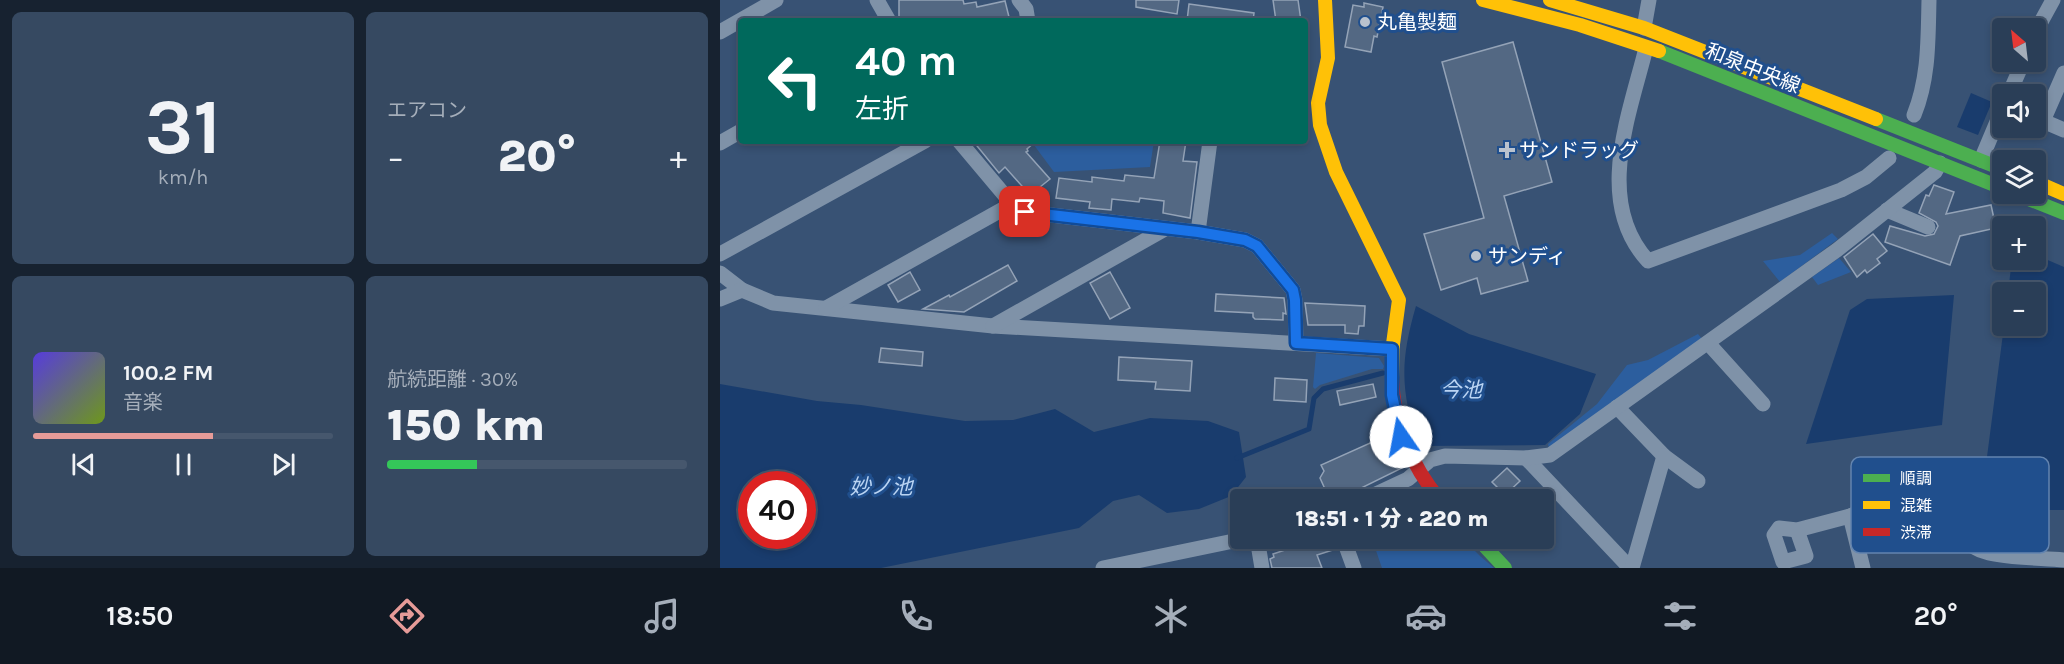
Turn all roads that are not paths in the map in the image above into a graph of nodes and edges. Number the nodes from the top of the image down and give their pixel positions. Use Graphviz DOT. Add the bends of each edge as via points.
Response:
graph roads {
  1 [pos="776,0"];
  2 [pos="877,0"];
  3 [pos="1018,0"];
  4 [pos="1324,0"];
  5 [pos="1483,0"];
  6 [pos="1550,0"];
  7 [pos="1648,0"];
  8 [pos="1929,0"];
  9 [pos="2053,0"];
  10 [pos="744,18"];
  11 [pos="887,18"];
  12 [pos="1028,18"];
  13 [pos="2043,18"];
  14 [pos="738,22"];
  15 [pos="1644,28"];
  16 [pos="720,32"];
  17 [pos="1646,48"];
  18 [pos="2064,73"];
  19 [pos="1312,103"];
  20 [pos="1914,115"];
  21 [pos="2064,130"];
  22 [pos="738,133"];
  23 [pos="1992,134"];
  24 [pos="720,143"];
  25 [pos="920,144"];
  26 [pos="962,144"];
  27 [pos="1210,144"];
  28 [pos="1889,158"];
  29 [pos="1981,160"];
  30 [pos="1940,163"];
  31 [pos="1992,165"];
  32 [pos="1992,184"];
  33 [pos="2046,186"];
  34 [pos="2064,194"];
  35 [pos="1012,204"];
  36 [pos="2041,204"];
  37 [pos="1887,210"];
  38 [pos="2064,213"];
  39 [pos="1928,227"];
  40 [pos="1165,230"];
  41 [pos="1198,232"];
  42 [pos="720,254"];
  43 [pos="720,273"];
  44 [pos="742,290"];
  45 [pos="720,299"];
  46 [pos="826,308"];
  47 [pos="993,326"];
  48 [pos="1296,343"];
  49 [pos="1708,343"];
  50 [pos="1392,349"];
  51 [pos="1762,404"];
  52 [pos="1617,407"];
  53 [pos="1664,456"];
  54 [pos="1526,458"];
  55 [pos="1418,472"];
  56 [pos="1698,481"];
  57 [pos="1387,489"];
  58 [pos="1430,489"];
  59 [pos="1850,516"];
  60 [pos="1851,520"];
  61 [pos="1797,530"];
  62 [pos="1230,542"];
  63 [pos="1259,549"];
  64 [pos="1347,549"];
  65 [pos="1487,549"];
  66 [pos="1859,553"];
  67 [pos="1988,553"];
  68 [pos="2064,560"];
  69 [pos="1103,568"];
  70 [pos="1262,568"];
  71 [pos="1354,568"];
  72 [pos="1505,568"];
  73 [pos="1631,568"];
  74 [pos="1863,568"];
  1 -- 10 [label="street"];
  2 -- 11 [label="street"];
  3 -- 12 [label="street"];
  4 -- 19 [label="street" via="1328,58"];
  5 -- 17 [label="street, 和泉中央線"];
  6 -- 15 [label="street, 和泉中央線"];
  7 -- 15 [label="street"];
  8 -- 20 [label="street" via="1928,66"];
  9 -- 13 [label="street"];
  14 -- 16 [label="street"];
  15 -- 29 [label="street, 和泉中央線"];
  17 -- 28 [label="street" via="1623,140 1619,173 1626,230 1648,261 1841,190 1866,177"];
  17 -- 30 [label="street, 和泉中央線"];
  18 -- 21 [label="street" via="2043,121"];
  19 -- 50 [label="street" via="1336,172 1399,300"];
  22 -- 24 [label="street"];
  23 -- 29 [label="street"];
  25 -- 42 [label="street"];
  26 -- 35 [label="street"];
  27 -- 41 [label="street"];
  29 -- 31 [label="street, 和泉中央線"];
  30 -- 32 [label="street, 和泉中央線"];
  30 -- 37 [label="street" via="1935,172"];
  33 -- 34 [label="street"];
  35 -- 40 [label="street" via="1025,212"];
  35 -- 46 [label="street"];
  36 -- 38 [label="street"];
  37 -- 39 [label="street"];
  37 -- 49 [label="street"];
  40 -- 41 [label="street"];
  40 -- 47 [label="street"];
  41 -- 48 [label="street" via="1245,240 1257,246 1293,290"];
  43 -- 44 [label="street"];
  44 -- 45 [label="street"];
  44 -- 46 [label="street" via="773,303"];
  46 -- 47 [label="street"];
  47 -- 48 [label="street"];
  48 -- 50 [label="street"];
  49 -- 51 [label="street"];
  49 -- 52 [label="street"];
  50 -- 55 [label="street" via="1396,416 1401,437"];
  52 -- 53 [label="street"];
  52 -- 54 [label="street" via="1550,455"];
  53 -- 56 [label="street"];
  53 -- 73 [label="street"];
  54 -- 55 [label="street" via="1445,456 1430,460"];
  54 -- 73 [label="street"];
  55 -- 57 [label="street"];
  55 -- 58 [label="street"];
  59 -- 60 [label="street"];
  59 -- 61 [label="street"];
  62 -- 69 [label="street"];
  63 -- 70 [label="street"];
  64 -- 71 [label="street"];
  65 -- 72 [label="street"];
  66 -- 74 [label="street"];
  67 -- 68 [label="street"];
}
